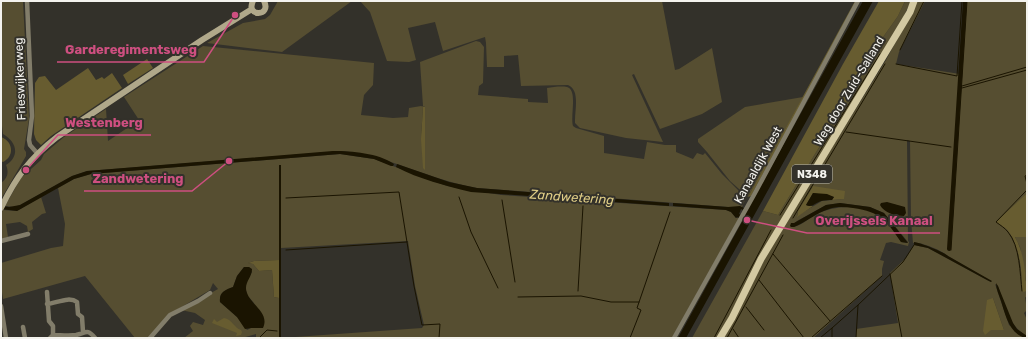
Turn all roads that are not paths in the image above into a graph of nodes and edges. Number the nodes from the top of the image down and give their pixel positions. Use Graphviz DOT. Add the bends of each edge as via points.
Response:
graph roads {
  1 [pos="27,1"];
  2 [pos="253,1"];
  3 [pos="264,1"];
  4 [pos="858,1"];
  5 [pos="914,1"];
  6 [pos="252,9"];
  7 [pos="37,153"];
  8 [pos="2,206"];
  9 [pos="28,234"];
  10 [pos="1,241"];
  11 [pos="47,292"];
  12 [pos="210,293"];
  13 [pos="47,304"];
  14 [pos="1,306"];
  15 [pos="23,327"];
  16 [pos="83,332"];
  17 [pos="76,336"];
  18 [pos="52,337"];
  19 [pos="6,338"];
  20 [pos="25,338"];
  21 [pos="95,338"];
  22 [pos="150,338"];
  23 [pos="674,338"];
  24 [pos="720,338"];
  1 -- 7 [label="street, Frieswijkerweg" via="32,116 30,143"];
  2 -- 6 [label="street"];
  3 -- 6 [label="street" via="266,8 262,12 256,13"];
  4 -- 23 [label="street, Kanaaldijk West"];
  5 -- 24 [label="main road, Weg door Zuid-Salland / N348" via="910,12 761,259"];
  6 -- 7 [label="street" via="57,137"];
  7 -- 8 [label="street" via="15,182"];
  9 -- 10 [label="street"];
  11 -- 13 [label="street"];
  12 -- 22 [label="street" via="170,315"];
  13 -- 16 [label="street" via="73,299 77,302"];
  13 -- 18 [label="street" via="49,321 53,326"];
  14 -- 19 [label="street"];
  15 -- 20 [label="street"];
  16 -- 17 [label="street"];
  16 -- 21 [label="street" via="91,333"];
  17 -- 18 [label="street"];
}
